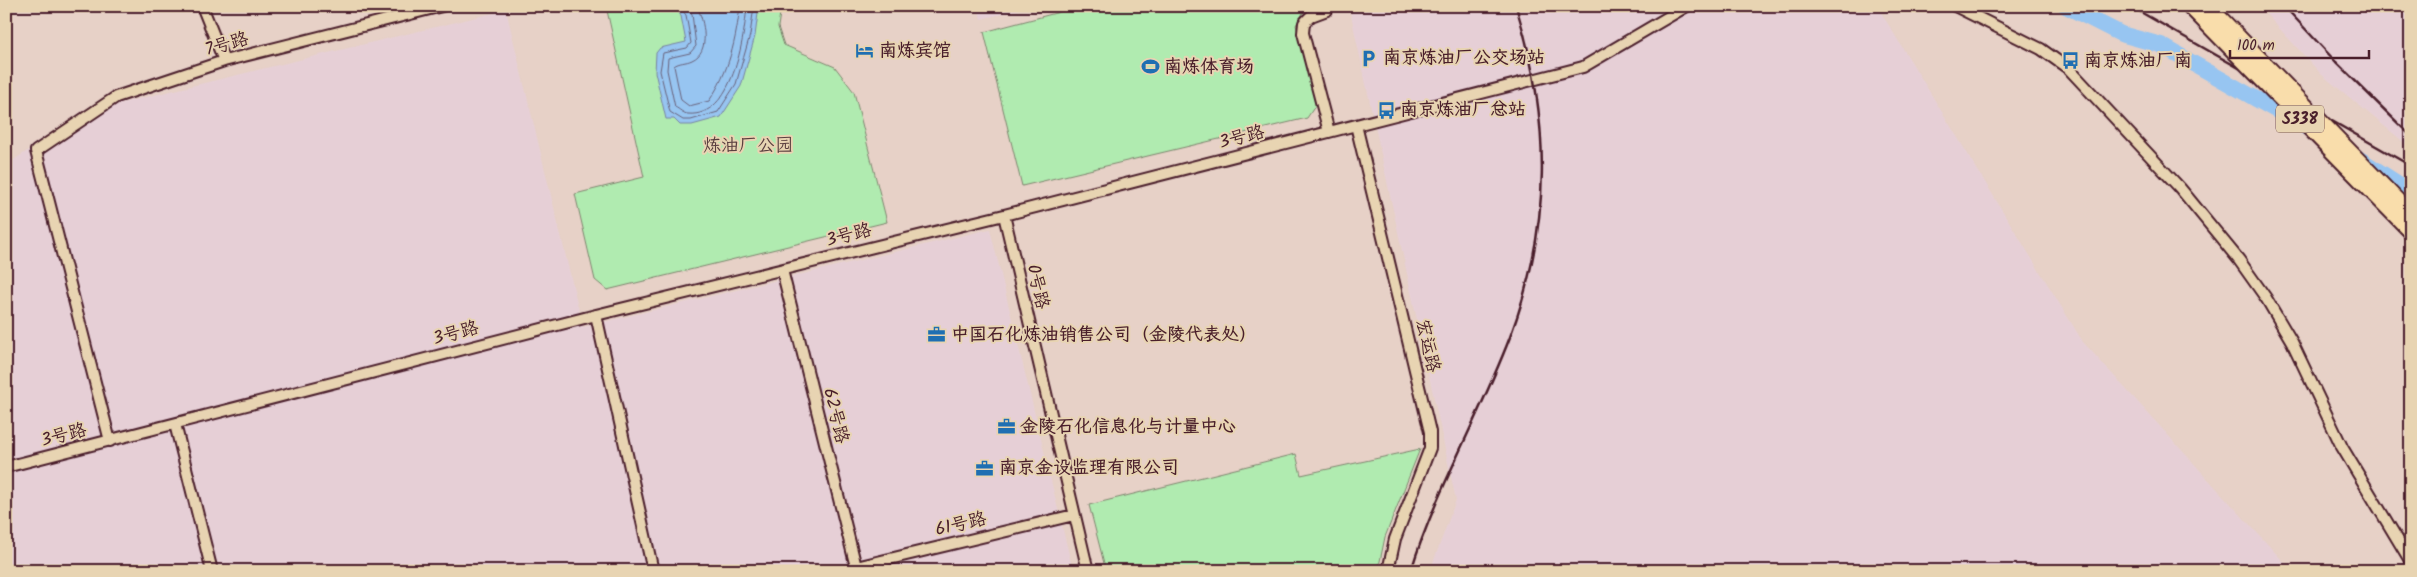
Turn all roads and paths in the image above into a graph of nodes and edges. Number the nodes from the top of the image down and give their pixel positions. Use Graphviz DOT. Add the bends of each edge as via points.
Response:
graph roads {
  1 [pos="202,6"];
  2 [pos="442,6"];
  3 [pos="1328,6"];
  4 [pos="1687,6"];
  5 [pos="1955,6"];
  6 [pos="2190,6"];
  7 [pos="2208,6"];
  8 [pos="224,61"];
  9 [pos="1356,125"];
  10 [pos="1330,132"];
  11 [pos="1004,215"];
  12 [pos="2411,215"];
  13 [pos="2411,231"];
  14 [pos="782,270"];
  15 [pos="596,315"];
  16 [pos="175,424"];
  17 [pos="110,441"];
  18 [pos="6,467"];
  19 [pos="1074,514"];
  20 [pos="2411,562"];
  21 [pos="857,569"];
  22 [pos="212,571"];
  23 [pos="653,571"];
  24 [pos="1088,571"];
  25 [pos="1388,571"];
  1 -- 8 [label="street"];
  2 -- 8 [label="street, 7号路"];
  3 -- 10 [label="street" via="1327,10 1311,16 1304,23 1302,33"];
  4 -- 9 [label="street, 3号路" via="1583,68"];
  5 -- 20 [label="street" via="2041,48 2069,69 2180,188 2266,298 2292,342 2342,447"];
  6 -- 13 [label="main road, S338, bridge"];
  7 -- 12 [label="main road, S338, bridge"];
  8 -- 17 [label="street, 7号路" via="116,97 36,151"];
  9 -- 10 [label="street, 3号路"];
  9 -- 25 [label="street, 宏运路" via="1430,432 1430,448 1395,538"];
  10 -- 11 [label="street, 3号路"];
  11 -- 14 [label="street, 3号路"];
  11 -- 19 [label="street, 0号路"];
  14 -- 15 [label="street, 3号路"];
  14 -- 21 [label="street, 62号路"];
  15 -- 16 [label="street, 3号路"];
  15 -- 23 [label="street"];
  16 -- 17 [label="street, 3号路"];
  16 -- 22 [label="street"];
  17 -- 18 [label="street, 3号路"];
  19 -- 21 [label="street, 61号路"];
  19 -- 24 [label="street, 0号路"];
}
